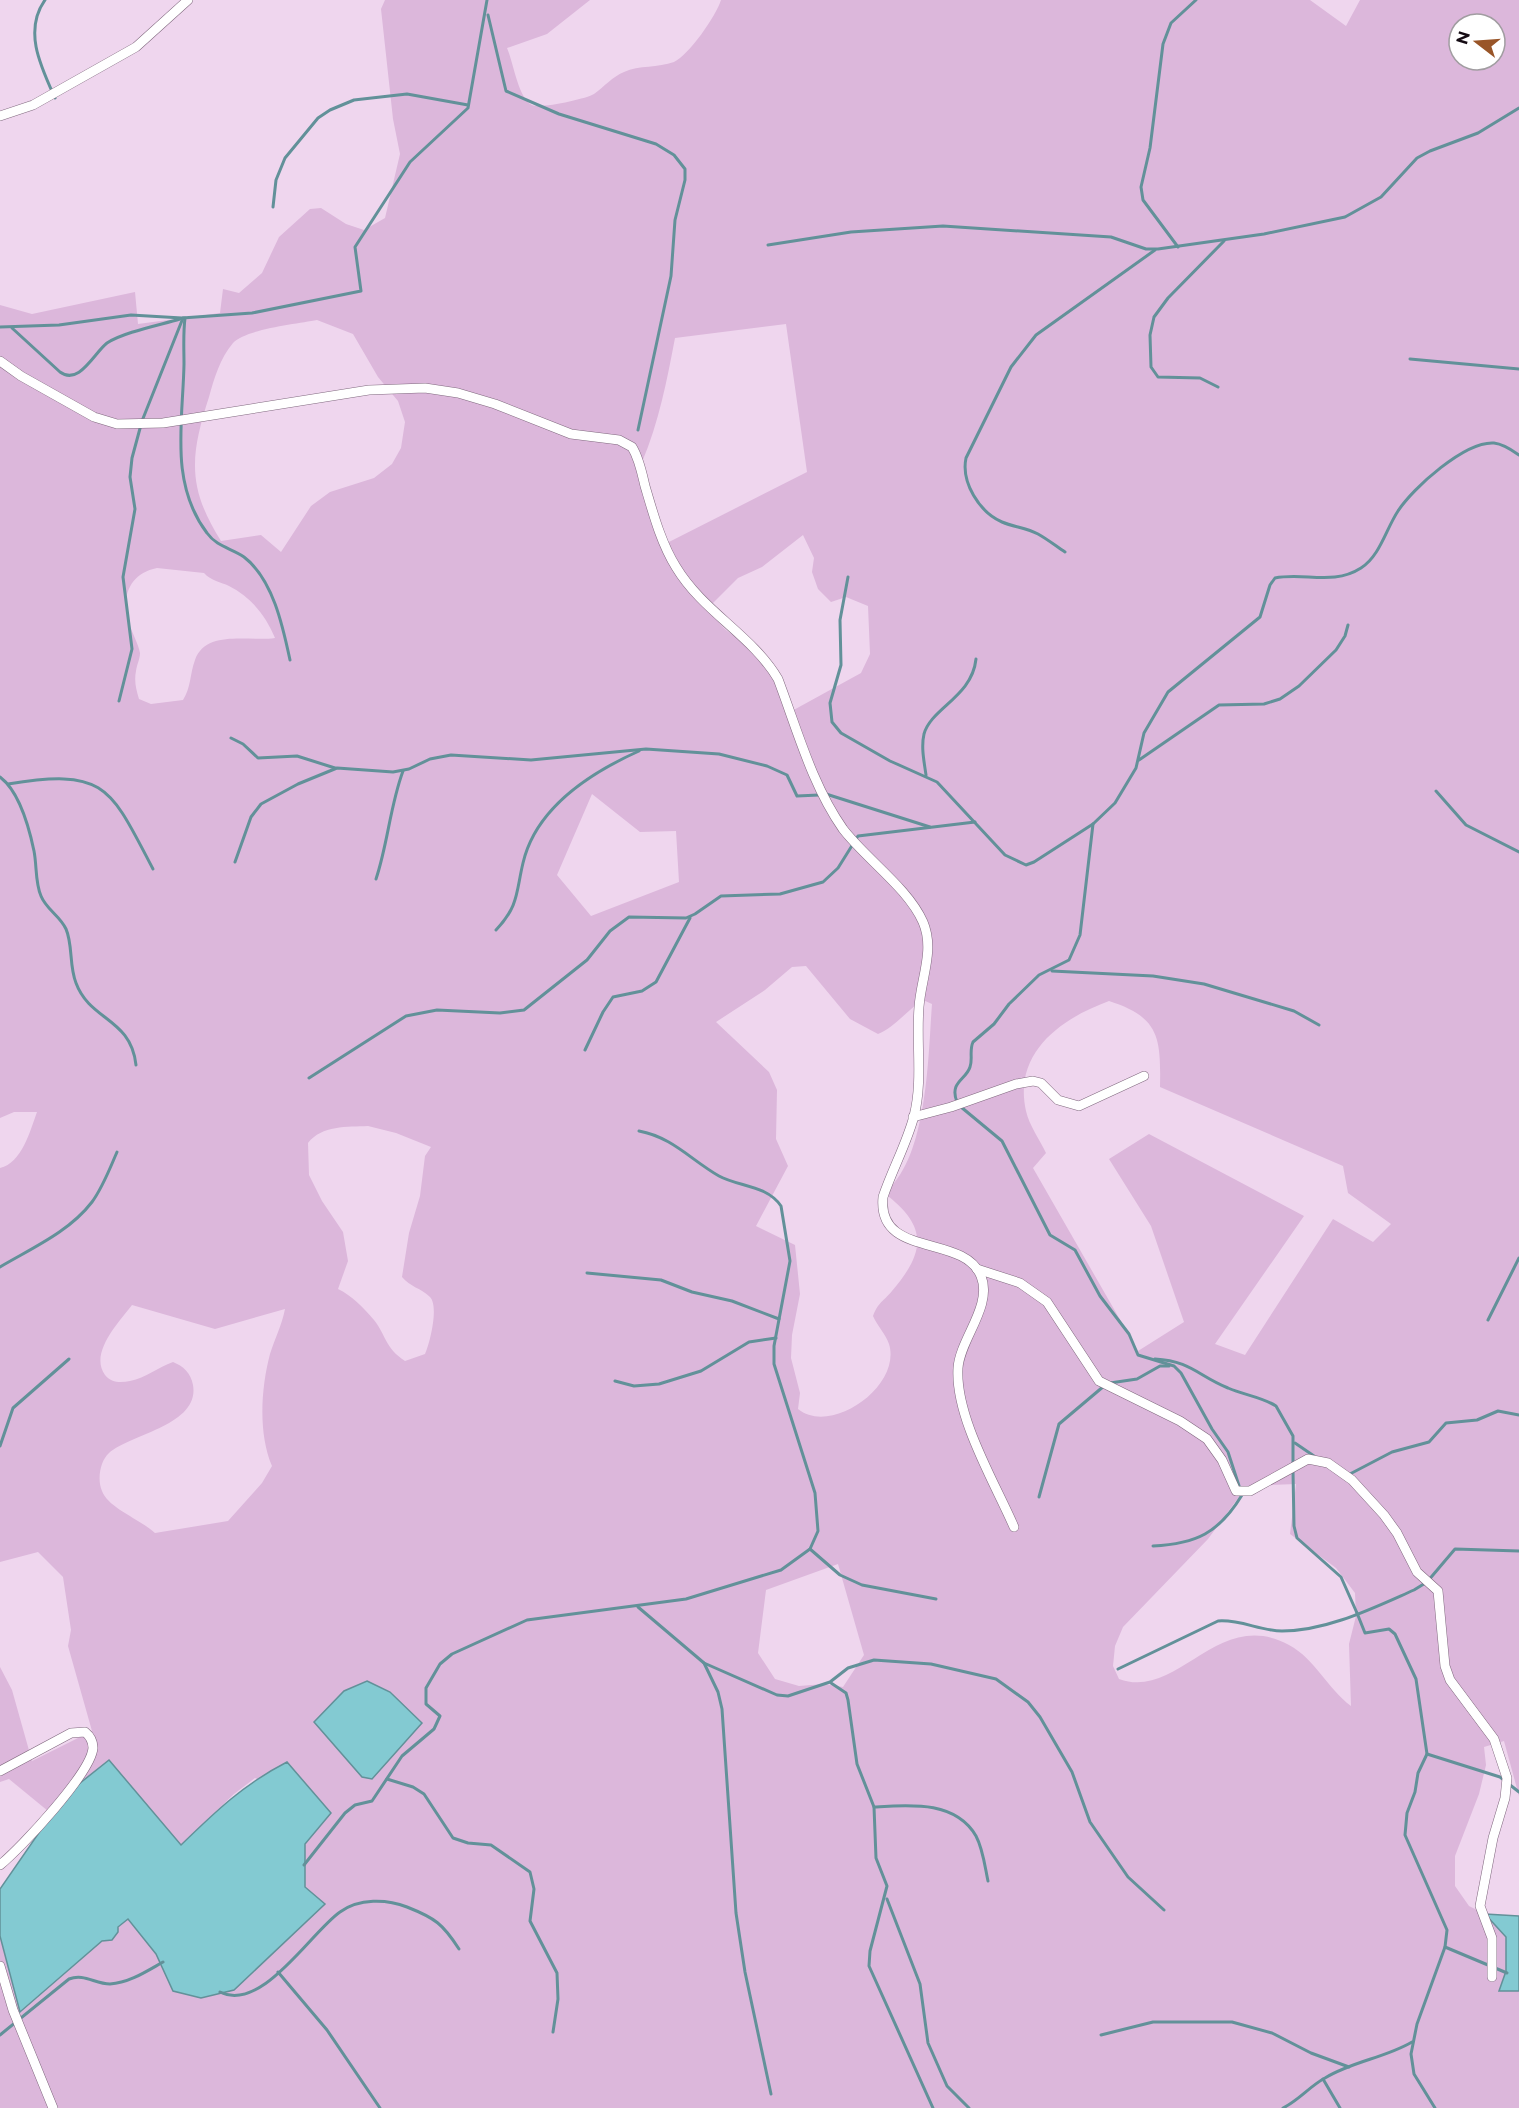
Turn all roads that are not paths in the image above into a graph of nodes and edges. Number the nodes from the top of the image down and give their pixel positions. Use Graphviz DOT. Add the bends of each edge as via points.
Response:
graph roads {
  1 [pos="188,0"];
  2 [pos="0,116"];
  3 [pos="0,361"];
  4 [pos="1144,1076"];
  5 [pos="913,1117"];
  6 [pos="977,1269"];
  7 [pos="1014,1527"];
  8 [pos="0,1771"];
  9 [pos="0,1865"];
  10 [pos="0,1966"];
  11 [pos="1492,1977"];
  12 [pos="53,2108"];
  1 -- 2 [label="street" via="136,47 33,105"];
  3 -- 5 [label="street" via="94,417 117,424 163,423 369,390 425,388 458,393 571,434 618,440 632,447 676,567 699,597 757,649 772,668 829,805 844,829 913,906 924,924 928,949 919,1007"];
  4 -- 5 [label="street" via="1079,1106 1059,1100 1041,1083 1033,1081"];
  5 -- 6 [label="street" via="883,1197 884,1217 896,1232 964,1258"];
  6 -- 7 [label="street" via="983,1288 959,1357 960,1397"];
  6 -- 11 [label="street" via="1020,1284 1047,1302 1099,1381 1180,1421 1207,1439 1236,1491 1250,1491 1308,1459 1321,1460 1352,1480 1397,1533 1417,1572 1438,1592 1445,1666 1450,1680 1494,1739 1507,1778 1480,1906 1492,1938"];
  8 -- 9 [label="street" via="71,1732 85,1732 90,1737 93,1750 80,1776 26,1841"];
  10 -- 12 [label="street" via="13,2010"];
}
